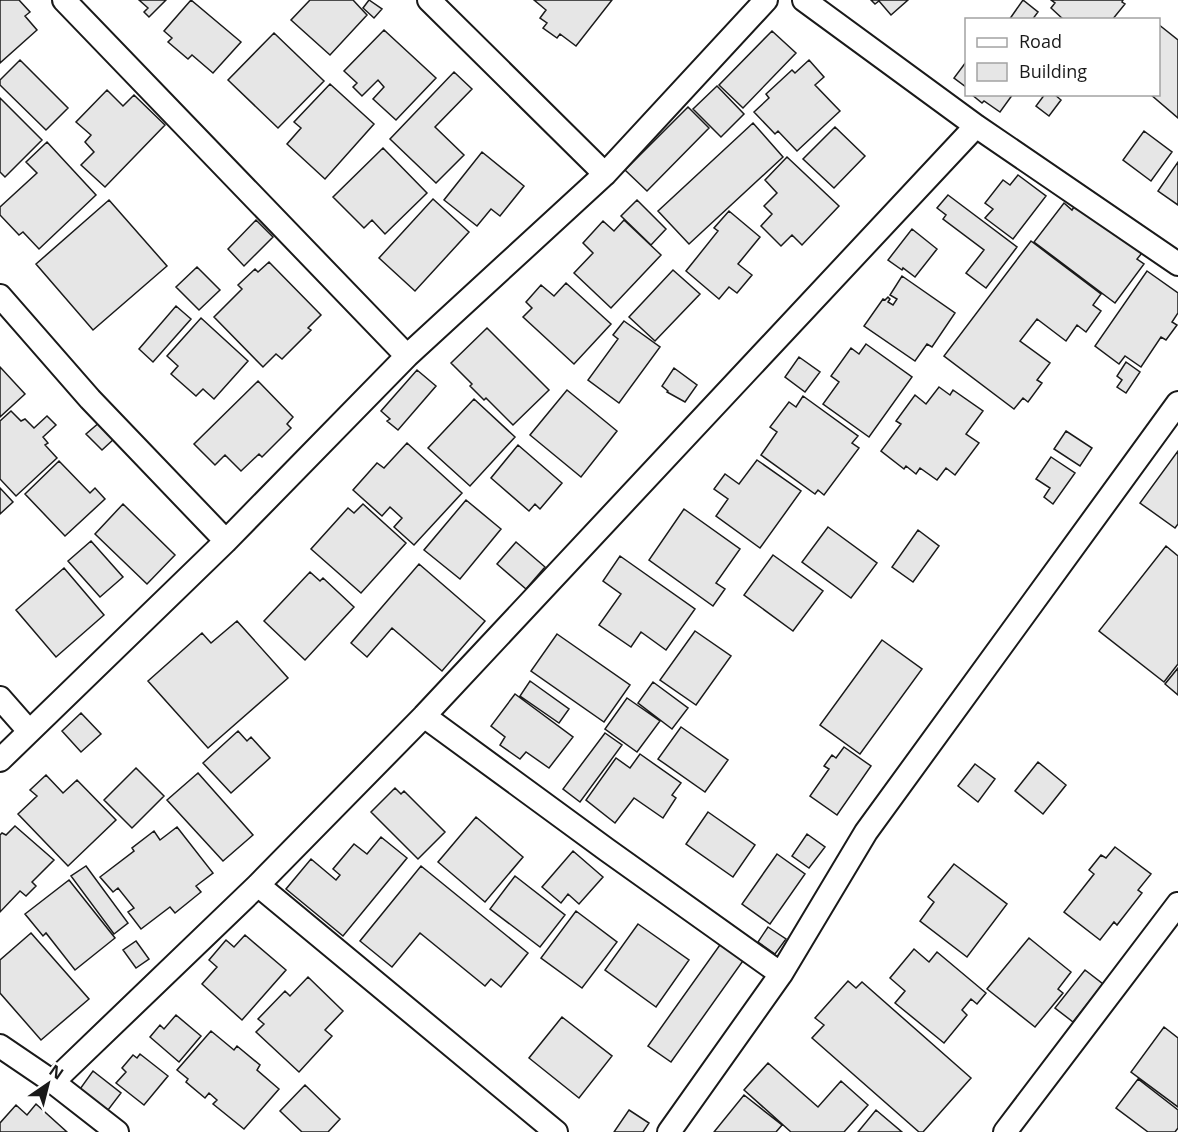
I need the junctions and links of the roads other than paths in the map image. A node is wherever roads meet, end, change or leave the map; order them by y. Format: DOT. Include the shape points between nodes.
graph roads {
  1 [pos="64,0"];
  2 [pos="429,0"];
  3 [pos="766,0"];
  4 [pos="804,0"];
  5 [pos="976,126"];
  6 [pos="605,174"];
  7 [pos="1178,264"];
  8 [pos="0,296"];
  9 [pos="407,356"];
  10 [pos="1178,403"];
  11 [pos="226,541"];
  12 [pos="0,698"];
  13 [pos="424,716"];
  14 [pos="29,731"];
  15 [pos="0,760"];
  16 [pos="258,885"];
  17 [pos="1178,904"];
  18 [pos="781,974"];
  19 [pos="0,1046"];
  20 [pos="53,1082"];
  21 [pos="117,1132"];
  22 [pos="556,1132"];
  23 [pos="669,1132"];
  24 [pos="1005,1132"];
  1 -- 9 [label="street"];
  2 -- 6 [label="street"];
  3 -- 6 [label="street"];
  4 -- 5 [label="street"];
  5 -- 7 [label="street"];
  5 -- 13 [label="street"];
  6 -- 9 [label="street"];
  8 -- 11 [label="street" via="90,399"];
  9 -- 11 [label="street"];
  10 -- 18 [label="street" via="866,832"];
  11 -- 14 [label="street"];
  12 -- 14 [label="street"];
  13 -- 16 [label="street"];
  13 -- 18 [label="street"];
  14 -- 15 [label="street"];
  16 -- 20 [label="street"];
  16 -- 22 [label="street"];
  17 -- 24 [label="street"];
  18 -- 23 [label="street"];
  19 -- 20 [label="street"];
  20 -- 21 [label="street"];
}
